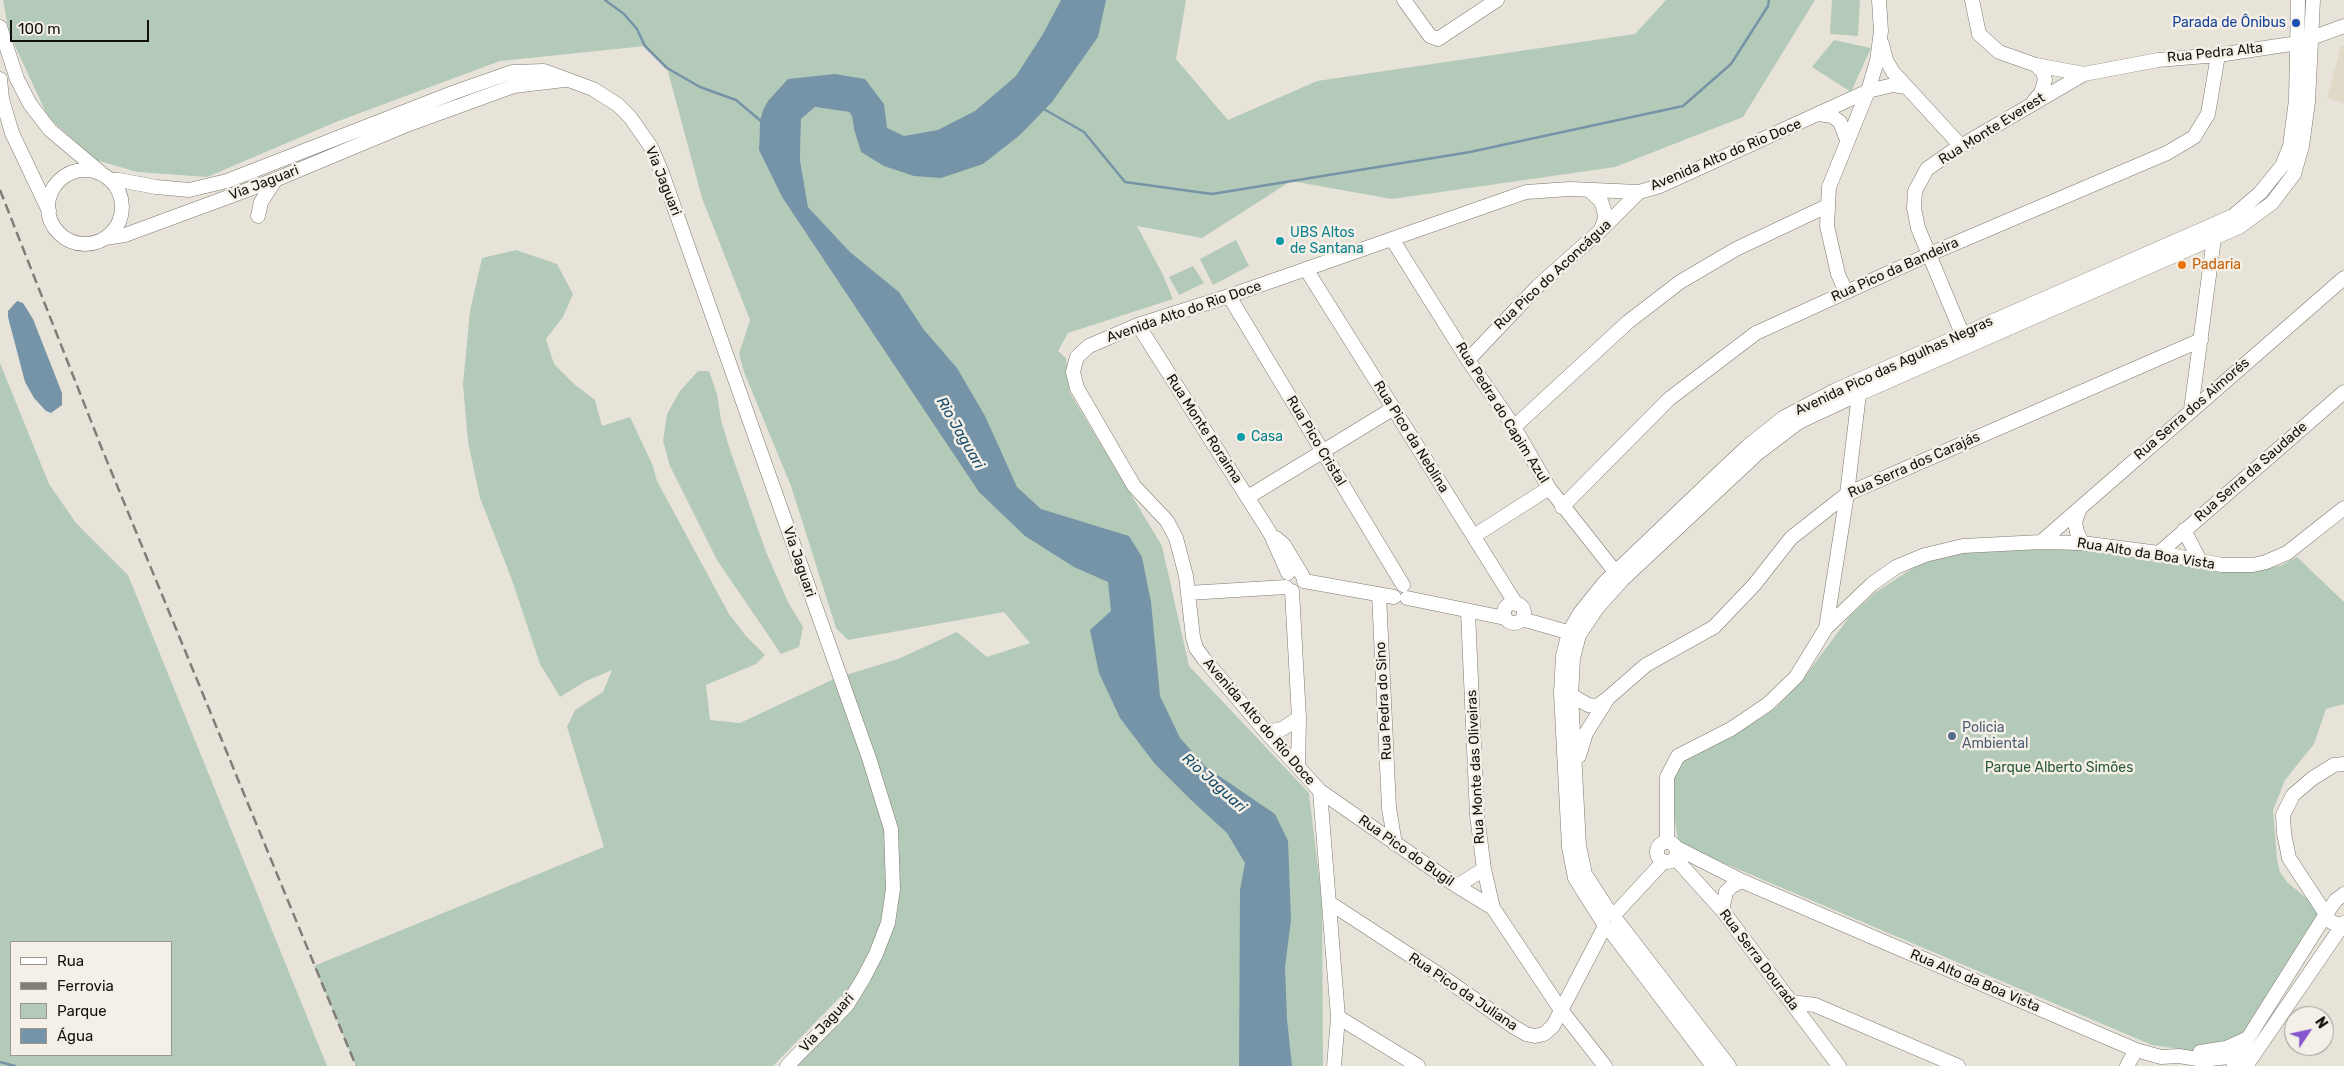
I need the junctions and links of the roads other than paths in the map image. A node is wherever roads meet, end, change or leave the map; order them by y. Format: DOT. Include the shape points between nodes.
graph roads {
  1 [pos="1404,0"];
  2 [pos="1879,0"];
  3 [pos="1972,0"];
  4 [pos="2298,0"];
  5 [pos="2313,0"];
  6 [pos="1493,1"];
  7 [pos="2344,26"];
  8 [pos="0,27"];
  9 [pos="1882,31"];
  10 [pos="2305,41"];
  11 [pos="2218,55"];
  12 [pos="2036,65"];
  13 [pos="2084,74"];
  14 [pos="0,79"];
  15 [pos="564,80"];
  16 [pos="1906,87"];
  17 [pos="1868,90"];
  18 [pos="2031,104"];
  19 [pos="1819,114"];
  20 [pos="1847,140"];
  21 [pos="1961,146"];
  22 [pos="106,177"];
  23 [pos="277,179"];
  24 [pos="1590,190"];
  25 [pos="1639,192"];
  26 [pos="1827,206"];
  27 [pos="49,211"];
  28 [pos="258,216"];
  29 [pos="1600,231"];
  30 [pos="105,238"];
  31 [pos="1392,238"];
  32 [pos="2214,238"];
  33 [pos="1930,254"];
  34 [pos="1306,269"];
  35 [pos="2344,278"];
  36 [pos="1846,292"];
  37 [pos="1228,296"];
  38 [pos="1138,325"];
  39 [pos="1965,340"];
  40 [pos="2200,340"];
  41 [pos="1468,360"];
  42 [pos="2344,392"];
  43 [pos="1859,394"];
  44 [pos="1394,408"];
  45 [pos="2191,410"];
  46 [pos="1514,428"];
  47 [pos="1323,453"];
  48 [pos="1549,488"];
  49 [pos="1847,494"];
  50 [pos="1248,497"];
  51 [pos="2082,505"];
  52 [pos="1562,507"];
  53 [pos="2344,508"];
  54 [pos="2184,530"];
  55 [pos="1474,536"];
  56 [pos="2041,542"];
  57 [pos="2082,543"];
  58 [pos="2159,553"];
  59 [pos="2200,561"];
  60 [pos="1619,577"];
  61 [pos="1294,581"];
  62 [pos="1188,593"];
  63 [pos="1401,593"];
  64 [pos="1378,594"];
  65 [pos="1521,611"];
  66 [pos="1468,612"];
  67 [pos="1826,628"];
  68 [pos="1574,634"];
  69 [pos="1571,695"];
  70 [pos="1608,698"];
  71 [pos="1299,718"];
  72 [pos="1266,732"];
  73 [pos="1576,764"];
  74 [pos="2344,764"];
  75 [pos="1298,767"];
  76 [pos="1320,791"];
  77 [pos="1389,808"];
  78 [pos="1364,822"];
  79 [pos="1395,844"];
  80 [pos="1669,852"];
  81 [pos="1484,869"];
  82 [pos="1742,881"];
  83 [pos="1457,886"];
  84 [pos="2344,894"];
  85 [pos="1330,903"];
  86 [pos="1493,908"];
  87 [pos="1722,910"];
  88 [pos="2326,914"];
  89 [pos="1610,922"];
  90 [pos="2343,925"];
  91 [pos="1791,1002"];
  92 [pos="1561,1010"];
  93 [pos="1338,1017"];
  94 [pos="2249,1037"];
  95 [pos="2136,1050"];
  96 [pos="2179,1056"];
  97 [pos="2242,1061"];
  98 [pos="787,1066"];
  99 [pos="1334,1066"];
  100 [pos="1418,1066"];
  101 [pos="1605,1066"];
  102 [pos="1713,1066"];
  103 [pos="1729,1066"];
  104 [pos="1839,1066"];
  105 [pos="1958,1066"];
  106 [pos="2127,1066"];
  1 -- 6 [label="street" via="1434,38 1445,36"];
  2 -- 9 [label="street"];
  3 -- 12 [label="street" via="1978,34 1999,52"];
  4 -- 10 [label="street, Avenida Pico das Agulhas Negras"];
  5 -- 10 [label="street, Avenida Pico das Agulhas Negras"];
  7 -- 10 [label="street, Rua Pedra Alta"];
  8 -- 22 [label="street" via="17,79 30,104 50,130"];
  9 -- 16 [label="street" via="1886,60"];
  9 -- 17 [label="street"];
  10 -- 11 [label="street, Rua Pedra Alta"];
  10 -- 32 [label="street, Avenida Pico das Agulhas Negras" via="2308,102 2302,146 2294,174 2272,203 2239,228"];
  10 -- 39 [label="street, Avenida Pico das Agulhas Negras" via="2290,146 2282,166 2260,193 2233,216"];
  11 -- 13 [label="street, Rua Pedra Alta" via="2158,60"];
  11 -- 33 [label="street, Rua Pico da Bandeira" via="2208,114 2194,137 2167,153"];
  12 -- 13 [label="street"];
  12 -- 18 [label="street" via="2042,72 2044,86"];
  13 -- 18 [label="street, Rua Monte Everest"];
  14 -- 27 [label="street, Via Jaguari" via="12,133"];
  15 -- 22 [label="street, Via Jaguari" via="544,71 512,72 227,181 189,190"];
  15 -- 23 [label="street, Via Jaguari" via="514,86 404,126"];
  15 -- 98 [label="street, Via Jaguari" via="593,89 618,106 642,132 658,164 869,758 891,829 893,889 888,923 876,954 847,1004"];
  16 -- 17 [label="street, Avenida Alto do Rio Doce" via="1893,85"];
  16 -- 21 [label="street"];
  17 -- 19 [label="street, Avenida Alto do Rio Doce"];
  17 -- 20 [label="street"];
  18 -- 21 [label="street, Rua Monte Everest"];
  19 -- 20 [label="street" via="1832,116 1840,122"];
  19 -- 25 [label="street, Avenida Alto do Rio Doce" via="1660,186"];
  20 -- 26 [label="street" via="1829,187"];
  21 -- 33 [label="street, Rua Monte Everest" via="1927,169 1915,191 1916,218"];
  22 -- 27 [label="street, Via Jaguari" via="87,170 65,176 51,193"];
  22 -- 30 [label="street" via="121,197 122,213 116,227"];
  23 -- 28 [label="street" via="262,202"];
  23 -- 30 [label="street, Via Jaguari" via="125,235"];
  24 -- 25 [label="street, Avenida Alto do Rio Doce"];
  24 -- 29 [label="street" via="1601,201 1604,210 1605,219"];
  24 -- 31 [label="street, Avenida Alto do Rio Doce" via="1526,192"];
  25 -- 29 [label="street, Rua Pico do Aconcágua"];
  26 -- 36 [label="street" via="1827,226 1838,274"];
  26 -- 46 [label="street" via="1736,249 1680,282 1628,322"];
  27 -- 30 [label="street, Via Jaguari" via="57,230 68,239 83,243"];
  29 -- 41 [label="street, Rua Pico do Aconcágua" via="1539,285"];
  31 -- 34 [label="street, Avenida Alto do Rio Doce"];
  31 -- 41 [label="street, Rua Pedra do Capim Azul"];
  32 -- 39 [label="street, Avenida Pico das Agulhas Negras"];
  32 -- 40 [label="street"];
  33 -- 36 [label="street, Rua Pico da Bandeira"];
  33 -- 39 [label="street, Rua Monte Everest"];
  34 -- 37 [label="street, Avenida Alto do Rio Doce"];
  34 -- 44 [label="street, Rua Pico da Neblina"];
  35 -- 45 [label="street, Rua Serra dos Aimorés"];
  36 -- 52 [label="street, Rua Pico da Bandeira" via="1756,333 1669,399"];
  37 -- 38 [label="street, Avenida Alto do Rio Doce"];
  37 -- 47 [label="street, Rua Pico Cristal"];
  38 -- 50 [label="street, Rua Monte Roraima"];
  38 -- 62 [label="street, Avenida Alto do Rio Doce" via="1083,350 1074,365 1074,380 1134,486 1166,521 1176,538"];
  39 -- 43 [label="street, Avenida Pico das Agulhas Negras"];
  39 -- 60 [label="street, Avenida Pico das Agulhas Negras" via="1836,390 1782,418 1748,446"];
  40 -- 45 [label="street"];
  40 -- 49 [label="street, Rua Serra dos Carajás"];
  41 -- 46 [label="street, Rua Pedra do Capim Azul"];
  42 -- 54 [label="street, Rua Serra da Saudade"];
  43 -- 49 [label="street"];
  43 -- 60 [label="street, Avenida Pico das Agulhas Negras" via="1799,422 1768,444"];
  44 -- 47 [label="street"];
  44 -- 55 [label="street, Rua Pico da Neblina"];
  45 -- 51 [label="street, Rua Serra dos Aimorés"];
  46 -- 48 [label="street, Rua Pedra do Capim Azul"];
  47 -- 50 [label="street"];
  47 -- 63 [label="street, Rua Pico Cristal"];
  48 -- 52 [label="street, Rua Pedra do Capim Azul"];
  48 -- 55 [label="street"];
  49 -- 67 [label="street"];
  49 -- 70 [label="street, Rua Serra dos Carajás" via="1791,538 1754,585 1714,627 1646,665"];
  50 -- 61 [label="street, Rua Monte Roraima" via="1270,532 1284,545"];
  51 -- 56 [label="street, Rua Serra dos Aimorés"];
  51 -- 57 [label="street" via="2075,522"];
  52 -- 60 [label="street, Rua Pedra do Capim Azul"];
  53 -- 59 [label="street, Rua Alto da Boa Vista" via="2276,558 2242,566"];
  54 -- 58 [label="street, Rua Serra da Saudade"];
  54 -- 59 [label="street"];
  55 -- 65 [label="street, Rua Pico da Neblina"];
  56 -- 57 [label="street, Rua Alto da Boa Vista"];
  56 -- 67 [label="street, Rua Alto da Boa Vista" via="1963,546 1925,555 1896,567 1872,584"];
  57 -- 58 [label="street, Rua Alto da Boa Vista"];
  58 -- 59 [label="street, Rua Alto da Boa Vista"];
  60 -- 68 [label="street, Avenida Pico das Agulhas Negras" via="1590,600"];
  61 -- 62 [label="street"];
  61 -- 64 [label="street"];
  61 -- 71 [label="street, Rua Monte Roraima"];
  62 -- 72 [label="street, Avenida Alto do Rio Doce" via="1196,648"];
  63 -- 64 [label="street"];
  63 -- 66 [label="street"];
  64 -- 77 [label="street, Rua Pedra do Sino"];
  65 -- 66 [label="street" via="1507,606 1505,618"];
  65 -- 68 [label="street"];
  66 -- 81 [label="street, Rua Monte das Oliveiras" via="1477,815"];
  67 -- 80 [label="street, Rua Alto da Boa Vista" via="1796,677 1768,704 1731,729 1678,756 1667,777"];
  68 -- 69 [label="street, Avenida Pico das Agulhas Negras"];
  68 -- 89 [label="street, Avenida Pico das Agulhas Negras" via="1563,656 1561,693 1568,847 1575,878"];
  69 -- 70 [label="street" via="1588,706 1597,706"];
  69 -- 73 [label="street, Avenida Pico das Agulhas Negras"];
  70 -- 73 [label="street, Rua Serra dos Carajás" via="1586,733"];
  71 -- 72 [label="street" via="1282,729"];
  71 -- 75 [label="street, Rua Monte Roraima"];
  72 -- 75 [label="street, Avenida Alto do Rio Doce"];
  73 -- 89 [label="street, Avenida Pico das Agulhas Negras" via="1579,846 1585,874"];
  74 -- 88 [label="street" via="2334,765 2312,778 2292,795 2283,815 2289,858"];
  75 -- 76 [label="street, Avenida Alto do Rio Doce"];
  76 -- 78 [label="street, Rua Pico do Bugil"];
  76 -- 85 [label="street, Avenida Alto do Rio Doce"];
  77 -- 78 [label="street"];
  77 -- 79 [label="street, Rua Pedra do Sino"];
  78 -- 79 [label="street, Rua Pico do Bugil"];
  79 -- 83 [label="street, Rua Pico do Bugil"];
  80 -- 82 [label="street, Rua Alto da Boa Vista" via="1706,862"];
  80 -- 87 [label="street, Rua Serra Dourada"];
  80 -- 89 [label="street, Rua Pico da Juliana"];
  81 -- 83 [label="street"];
  81 -- 86 [label="street, Rua Monte das Oliveiras"];
  82 -- 87 [label="street" via="1726,892"];
  82 -- 95 [label="street, Rua Alto da Boa Vista"];
  83 -- 86 [label="street, Rua Pico do Bugil"];
  84 -- 88 [label="street"];
  85 -- 92 [label="street, Rua Pico da Juliana" via="1526,1034 1544,1034 1553,1026"];
  85 -- 93 [label="street, Avenida Alto do Rio Doce"];
  86 -- 92 [label="street, Rua Monte das Oliveiras"];
  87 -- 91 [label="street, Rua Serra Dourada"];
  88 -- 90 [label="street" via="2331,922"];
  88 -- 94 [label="street"];
  89 -- 92 [label="street, Rua Pico da Juliana"];
  89 -- 102 [label="street, Avenida Pico das Agulhas Negras"];
  89 -- 103 [label="street, Avenida Pico das Agulhas Negras"];
  90 -- 97 [label="street"];
  91 -- 104 [label="street, Rua Serra Dourada"];
  91 -- 105 [label="street" via="1815,1005"];
  92 -- 101 [label="street, Rua Monte das Oliveiras"];
  93 -- 99 [label="street, Avenida Alto do Rio Doce"];
  93 -- 100 [label="street"];
  94 -- 96 [label="street" via="2226,1048"];
  94 -- 97 [label="street"];
  95 -- 96 [label="street, Rua Alto da Boa Vista" via="2161,1057"];
  95 -- 106 [label="street"];
  96 -- 97 [label="street, Rua Alto da Boa Vista"];
}
